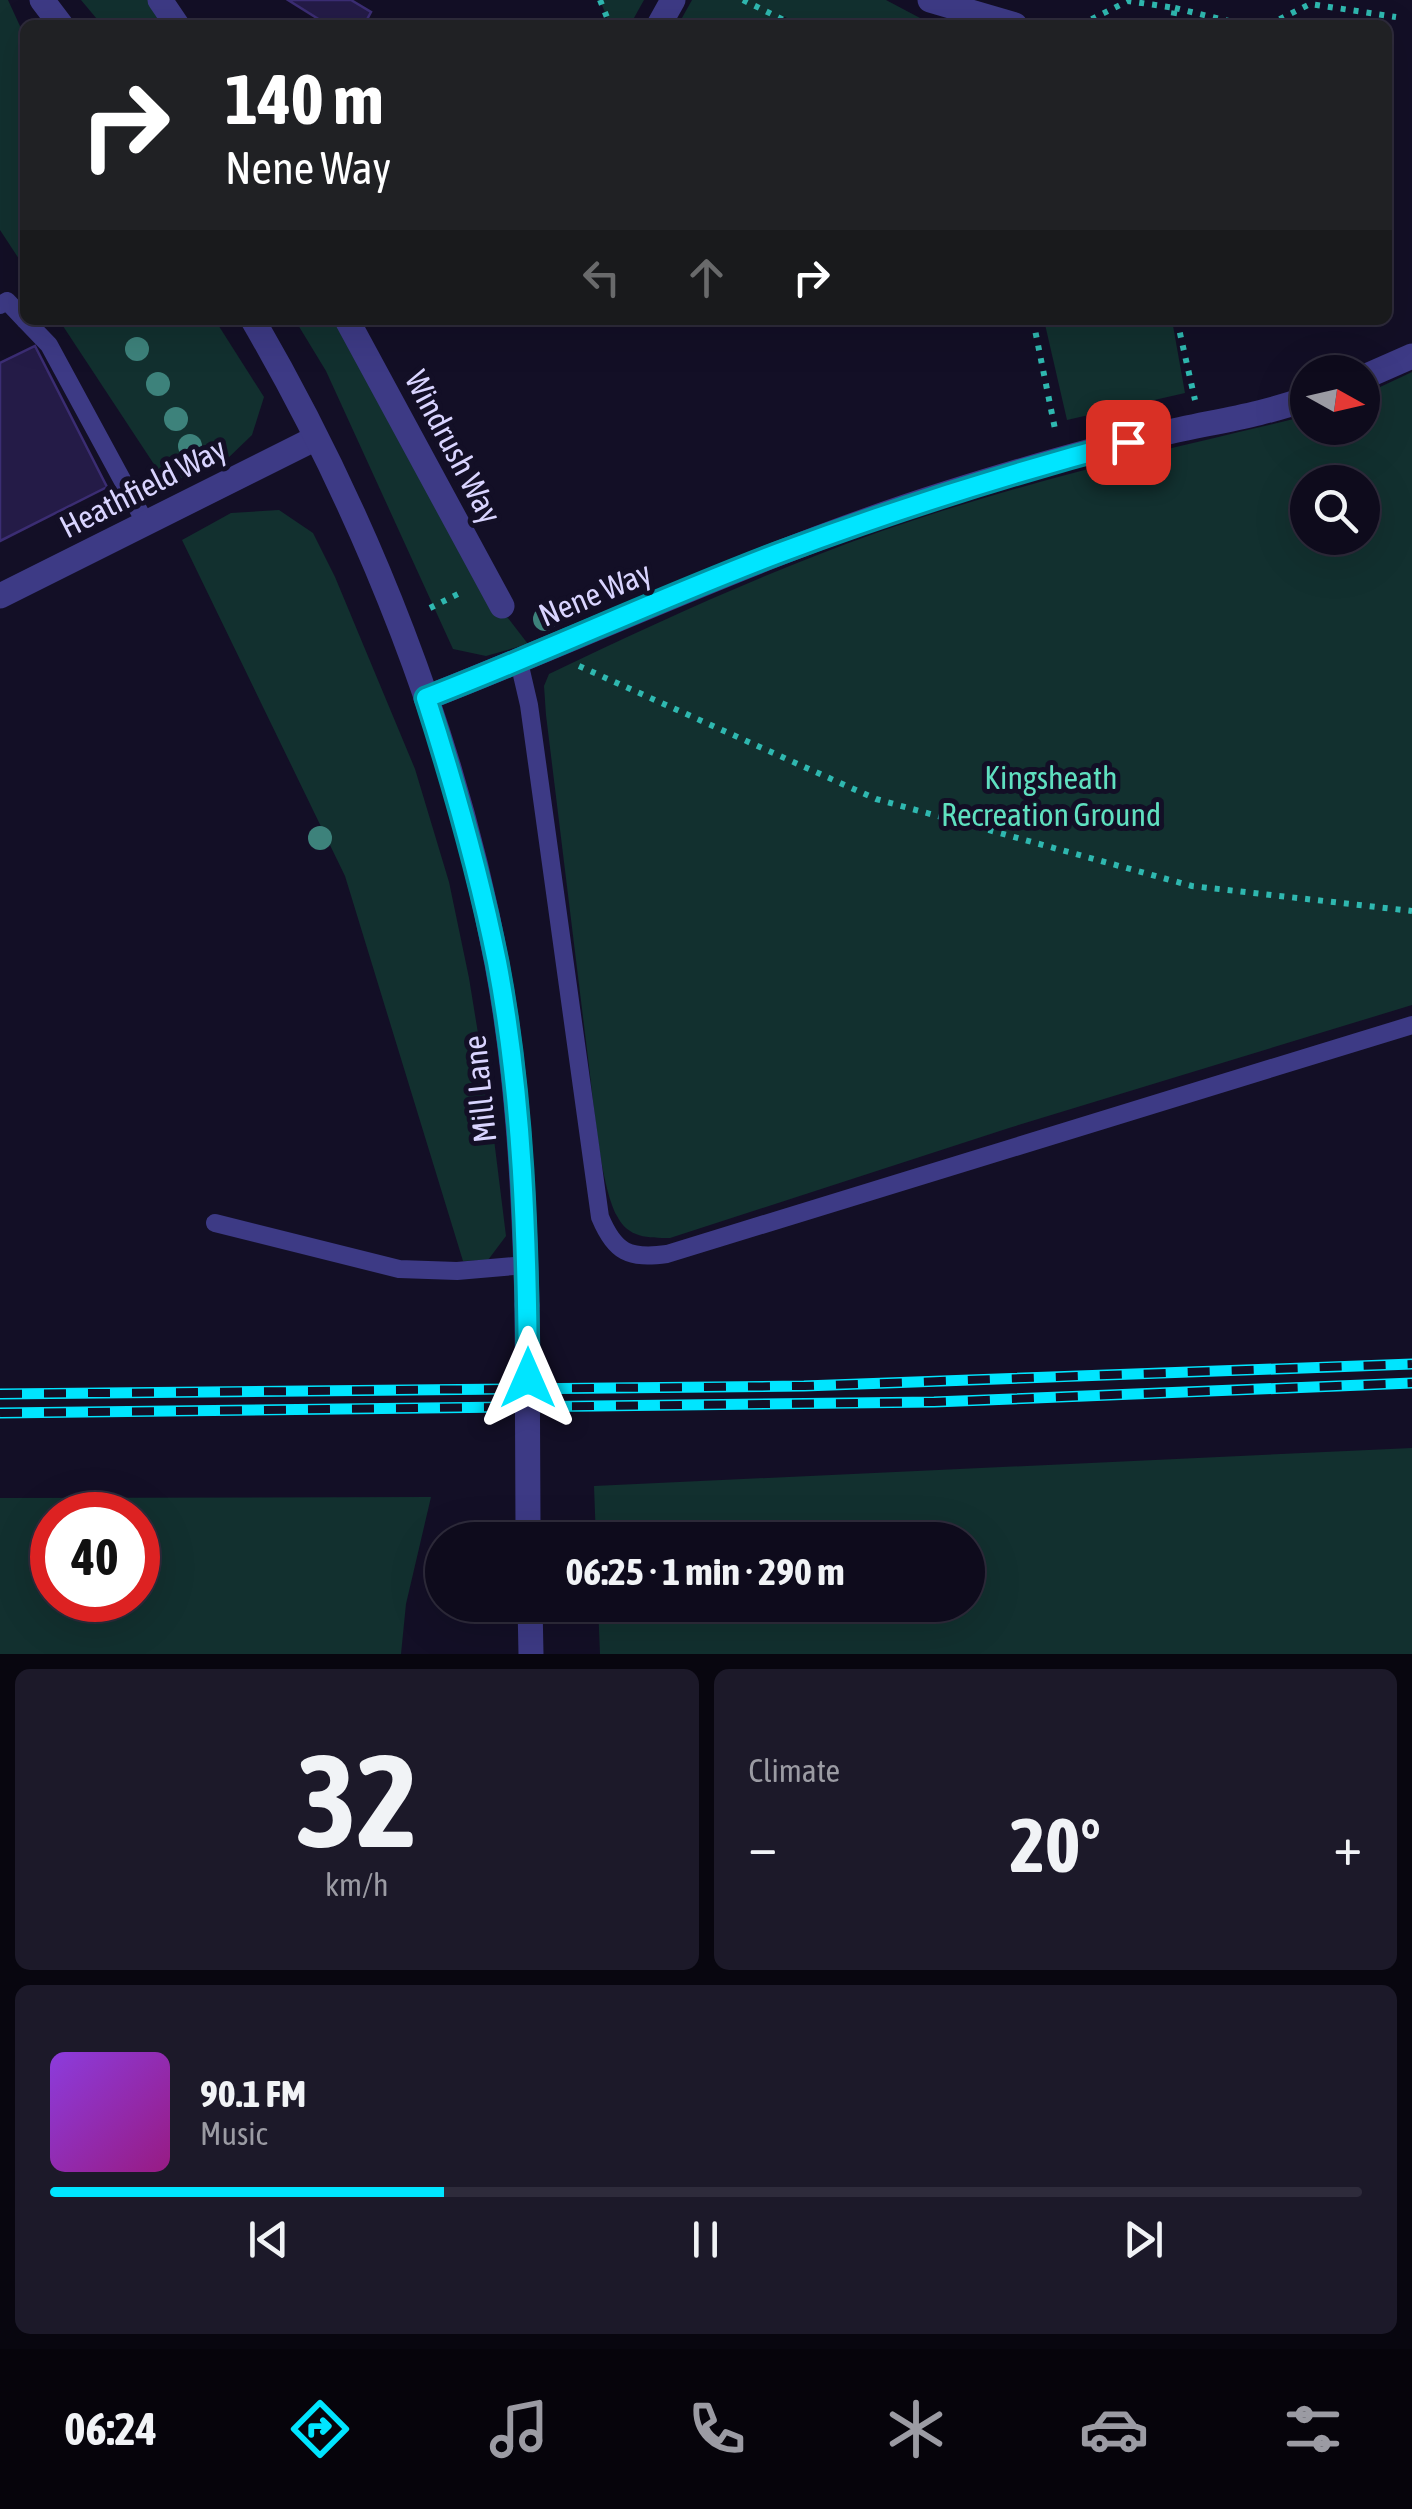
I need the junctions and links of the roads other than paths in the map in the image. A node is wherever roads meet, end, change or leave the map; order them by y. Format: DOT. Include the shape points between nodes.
graph roads {
  1 [pos="42,0"];
  2 [pos="930,0"];
  3 [pos="58,20"];
  4 [pos="998,20"];
  5 [pos="0,305"];
  6 [pos="20,315"];
  7 [pos="30,325"];
  8 [pos="256,325"];
  9 [pos="350,325"];
  10 [pos="1412,356"];
  11 [pos="1380,370"];
  12 [pos="1290,403"];
  13 [pos="316,438"];
  14 [pos="145,522"];
  15 [pos="0,596"];
  16 [pos="502,606"];
  17 [pos="519,662"];
  18 [pos="426,698"];
  19 [pos="1412,1025"];
  20 [pos="216,1223"];
  21 [pos="526,1265"];
  22 [pos="528,1522"];
  23 [pos="530,1622"];
  24 [pos="531,1654"];
  1 -- 3 [label="street"];
  2 -- 4 [label="street"];
  5 -- 6 [label="lane" via="7,301"];
  7 -- 14 [label="lane" via="49,344"];
  8 -- 13 [label="street, Mill Lane"];
  9 -- 16 [label="street, Windrush Way"];
  10 -- 11 [label="street"];
  12 -- 17 [label="street, Nene Way" via="1061,460 874,518"];
  13 -- 14 [label="street, Heathfield Way"];
  13 -- 18 [label="street, Mill Lane" via="378,571"];
  14 -- 15 [label="street, Heathfield Way"];
  17 -- 18 [label="street, Nene Way"];
  17 -- 19 [label="lane" via="600,1217 609,1239 624,1252 667,1254"];
  18 -- 21 [label="street, Mill Lane" via="497,964 515,1088"];
  20 -- 21 [label="lane" via="399,1269"];
  21 -- 22 [label="street, Mill Lane, bridge"];
  23 -- 24 [label="street"];
}
